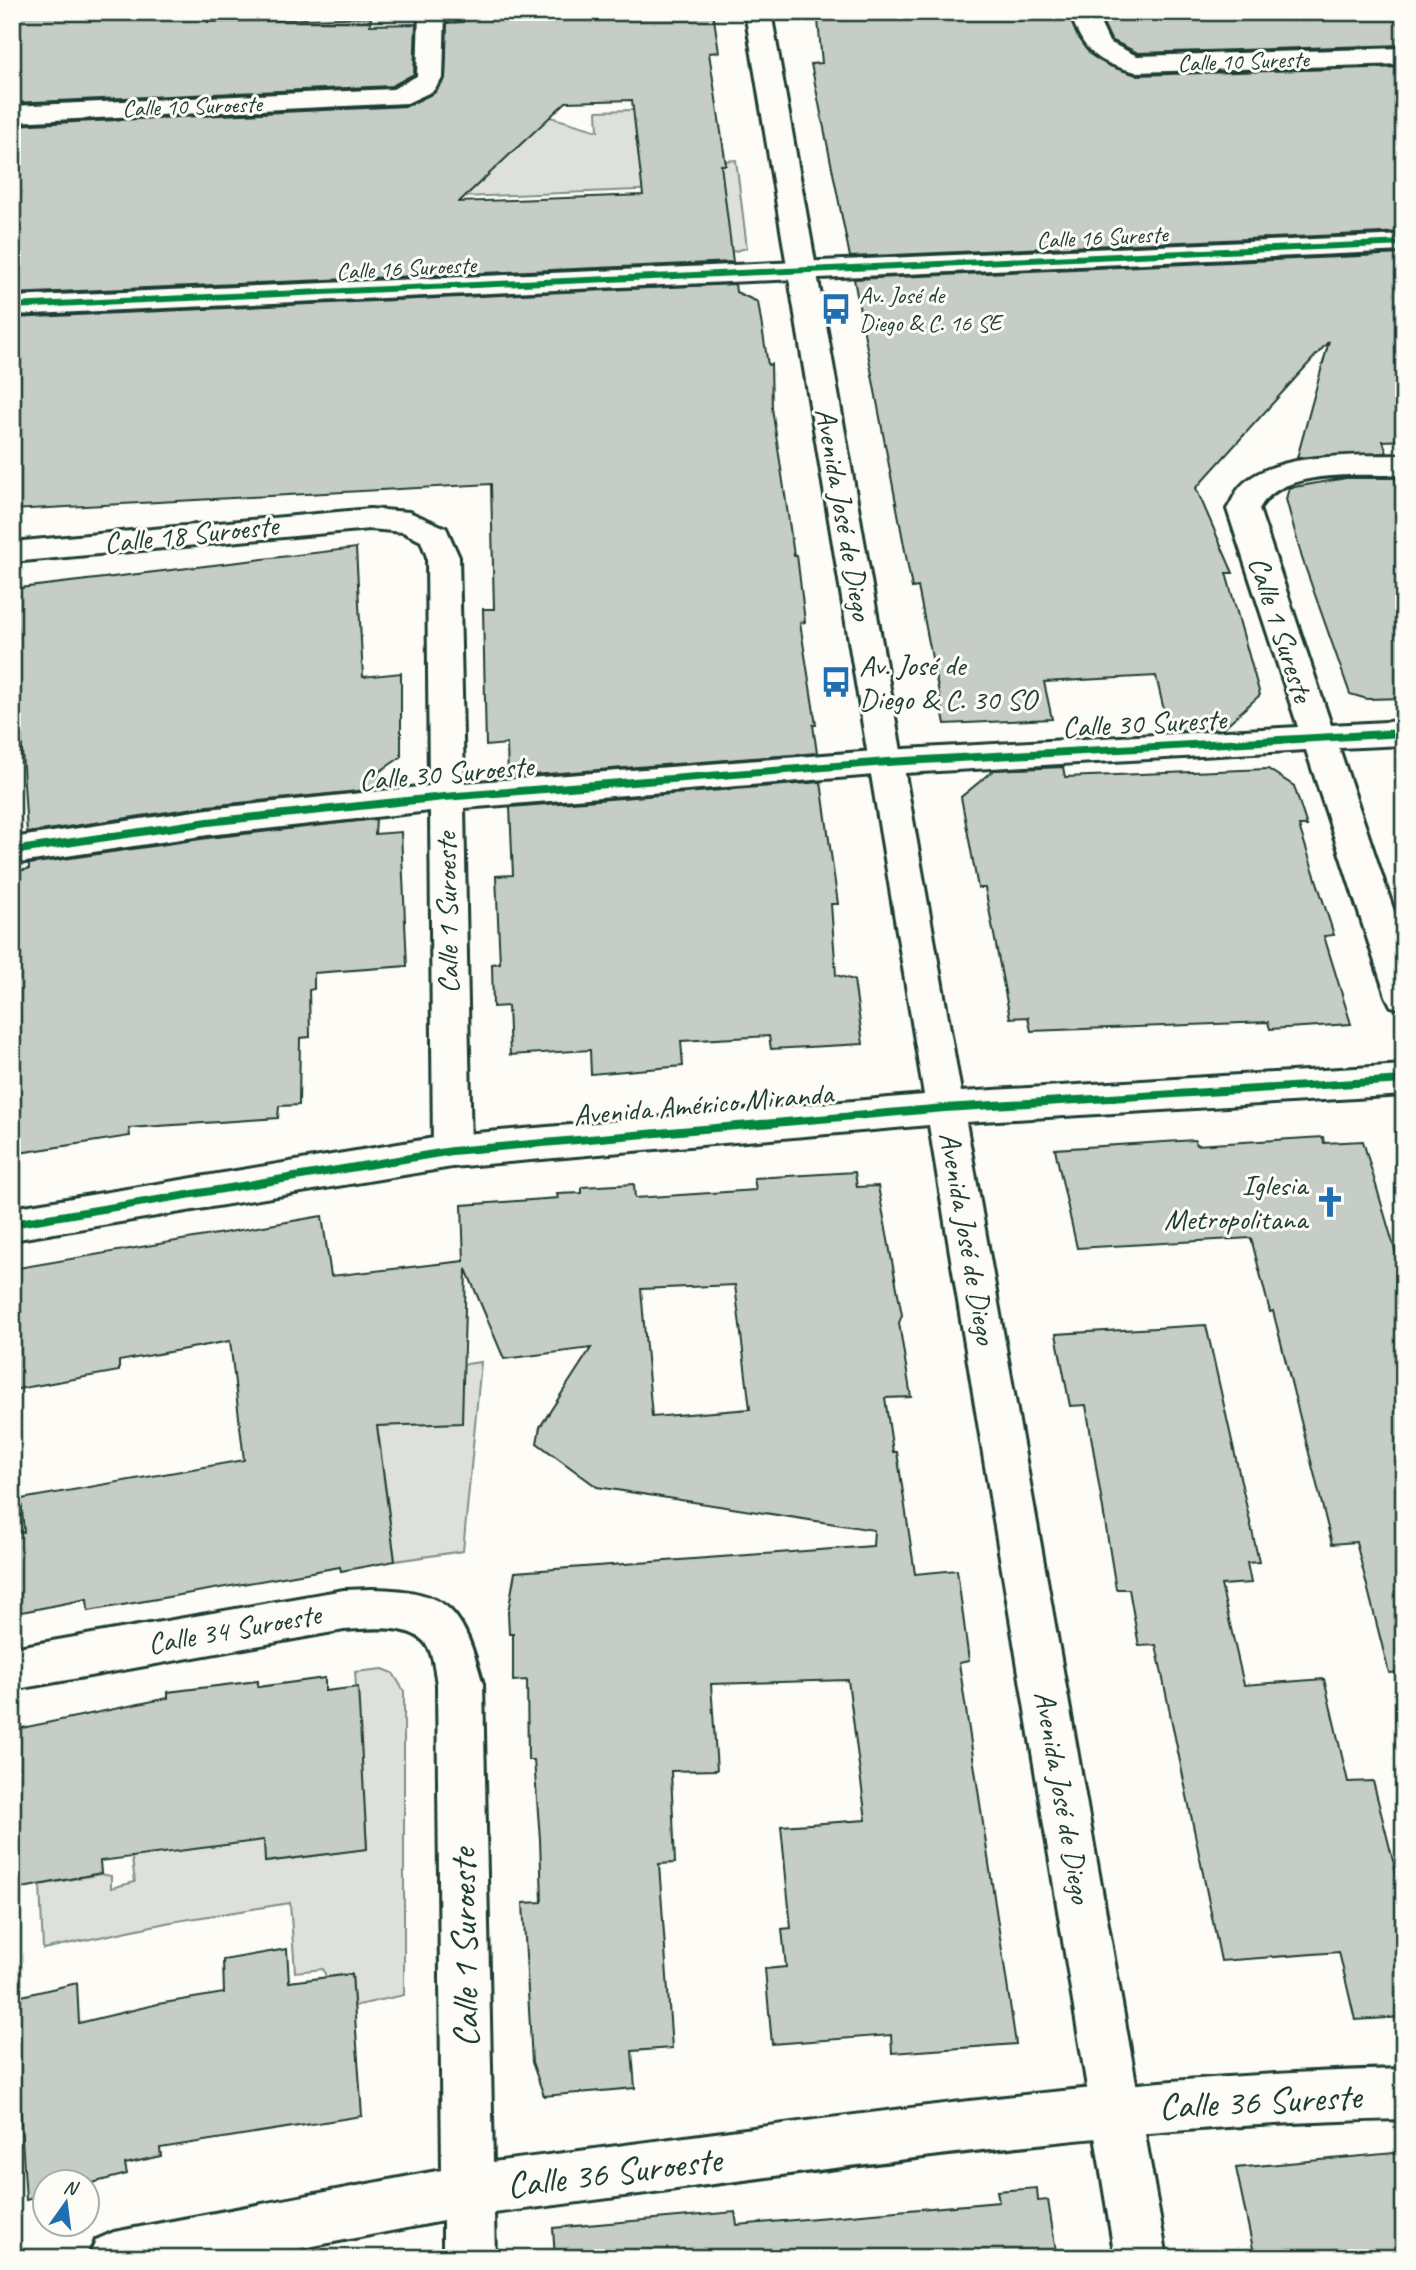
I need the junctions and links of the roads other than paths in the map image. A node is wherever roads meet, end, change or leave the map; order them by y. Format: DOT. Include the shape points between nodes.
graph roads {
  1 [pos="432,12"];
  2 [pos="758,12"];
  3 [pos="1082,12"];
  4 [pos="1404,55"];
  5 [pos="12,114"];
  6 [pos="1404,243"];
  7 [pos="802,270"];
  8 [pos="12,306"];
  9 [pos="1404,465"];
  10 [pos="370,519"];
  11 [pos="12,552"];
  12 [pos="1404,733"];
  13 [pos="1318,738"];
  14 [pos="887,762"];
  15 [pos="444,797"];
  16 [pos="12,851"];
  17 [pos="1404,996"];
  18 [pos="1404,1080"];
  19 [pos="945,1108"];
  20 [pos="452,1151"];
  21 [pos="12,1224"];
  22 [pos="448,1639"];
  23 [pos="12,1669"];
  24 [pos="1404,2094"];
  25 [pos="1116,2109"];
  26 [pos="467,2191"];
  27 [pos="114,2258"];
  28 [pos="469,2258"];
  29 [pos="1141,2258"];
  1 -- 5 [label="street, Calle 10 Suroeste" via="430,77 398,97"];
  2 -- 7 [label="street, Avenida José de Diego"];
  3 -- 4 [label="street, Calle 10 Sureste" via="1098,48 1118,59 1152,65"];
  6 -- 7 [label="street, Calle 16 Sureste"];
  7 -- 8 [label="street, Calle 16 Suroeste"];
  7 -- 14 [label="street, Avenida José de Diego"];
  9 -- 13 [label="street, Calle 1 Sureste" via="1278,476 1246,498 1243,509"];
  10 -- 11 [label="street, Calle 18 Suroeste"];
  10 -- 15 [label="street, Calle 1 Suroeste" via="410,522 435,535 443,557"];
  12 -- 13 [label="street, Calle 30 Sureste"];
  13 -- 14 [label="street, Calle 30 Sureste"];
  13 -- 17 [label="street, Calle 1 Sureste"];
  14 -- 15 [label="street, Calle 30 Suroeste"];
  14 -- 19 [label="street, Avenida José de Diego"];
  15 -- 16 [label="street, Calle 30 Suroeste" via="208,822"];
  15 -- 20 [label="street, Calle 1 Suroeste"];
  18 -- 19 [label="street, Avenida Américo Miranda"];
  19 -- 20 [label="street, Avenida Américo Miranda"];
  19 -- 25 [label="street, Avenida José de Diego"];
  20 -- 21 [label="street, Avenida Américo Miranda"];
  22 -- 23 [label="street, Calle 34 Suroeste" via="429,1619 395,1609 344,1610"];
  22 -- 26 [label="street, Calle 1 Suroeste" via="460,1684"];
  24 -- 25 [label="street, Calle 36 Sureste"];
  25 -- 26 [label="street, Calle 36 Suroeste"];
  25 -- 29 [label="street, Avenida José de Diego"];
  26 -- 27 [label="street, Calle 36 Suroeste"];
  26 -- 28 [label="street, Calle 1 Suroeste"];
}
